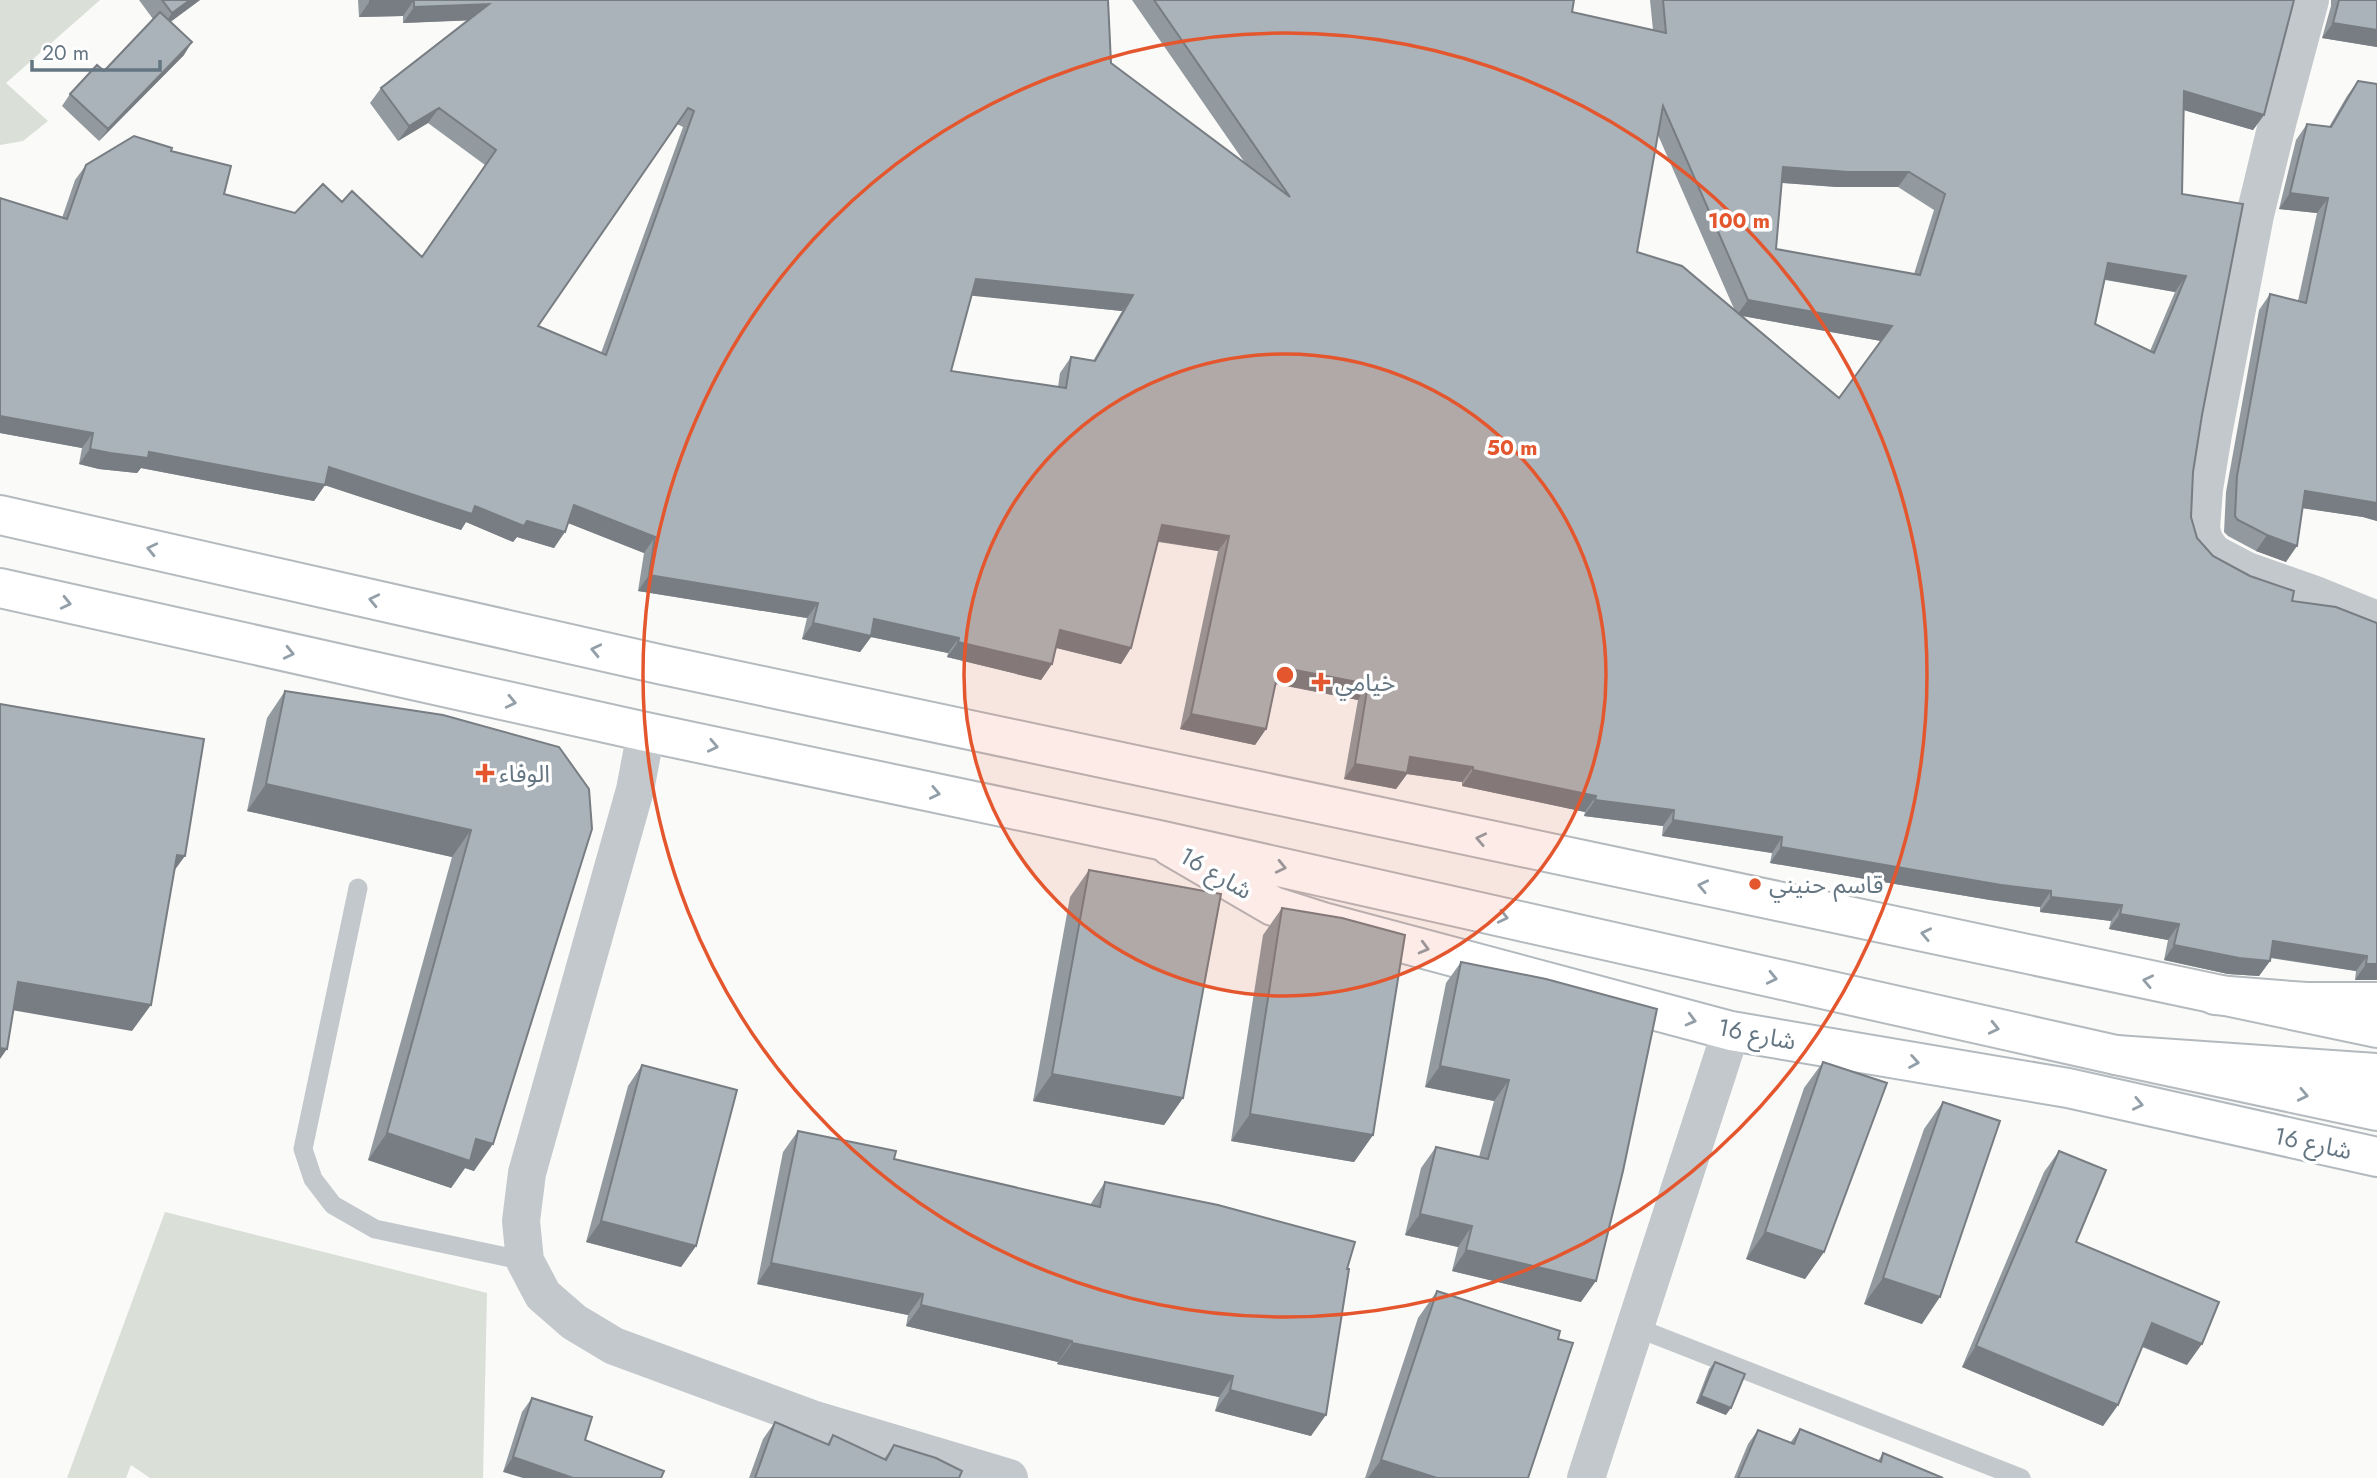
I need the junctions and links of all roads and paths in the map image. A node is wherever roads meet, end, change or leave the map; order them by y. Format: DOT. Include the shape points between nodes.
graph roads {
  1 [pos="2310,0"];
  2 [pos="0,515"];
  3 [pos="0,588"];
  4 [pos="2377,620"];
  5 [pos="646,733"];
  6 [pos="1159,840"];
  7 [pos="358,888"];
  8 [pos="2215,995"];
  9 [pos="2377,1002"];
  10 [pos="2377,1028"];
  11 [pos="1731,1031"];
  12 [pos="2116,1055"];
  13 [pos="2377,1073"];
  14 [pos="2377,1111"];
  15 [pos="2377,1157"];
  16 [pos="525,1261"];
  17 [pos="1635,1326"];
  18 [pos="1009,1478"];
  19 [pos="1586,1478"];
  20 [pos="2021,1478"];
  1 -- 4 [label="street" via="2255,215 2213,433 2201,527 2213,553 2247,571"];
  8 -- 2 [label="main road, one-way" via="663,665"];
  3 -- 5 [label="main road, one-way"];
  5 -- 6 [label="main road, one-way"];
  5 -- 16 [label="street" via="635,790 527,1173 521,1221"];
  6 -- 11 [label="main road, شارع 16, one-way" via="1273,905 1323,922"];
  6 -- 12 [label="main road, one-way"];
  7 -- 16 [label="lane" via="303,1149 313,1179 333,1205 375,1228"];
  8 -- 9 [label="main road"];
  8 -- 10 [label="main road"];
  11 -- 15 [label="main road, شارع 16, one-way" via="2068,1088"];
  11 -- 17 [label="street"];
  12 -- 13 [label="main road"];
  12 -- 14 [label="main road, شارع 16, one-way"];
  16 -- 18 [label="street" via="543,1295 574,1322 614,1346 815,1420"];
  17 -- 19 [label="street"];
  17 -- 20 [label="lane"];
}
